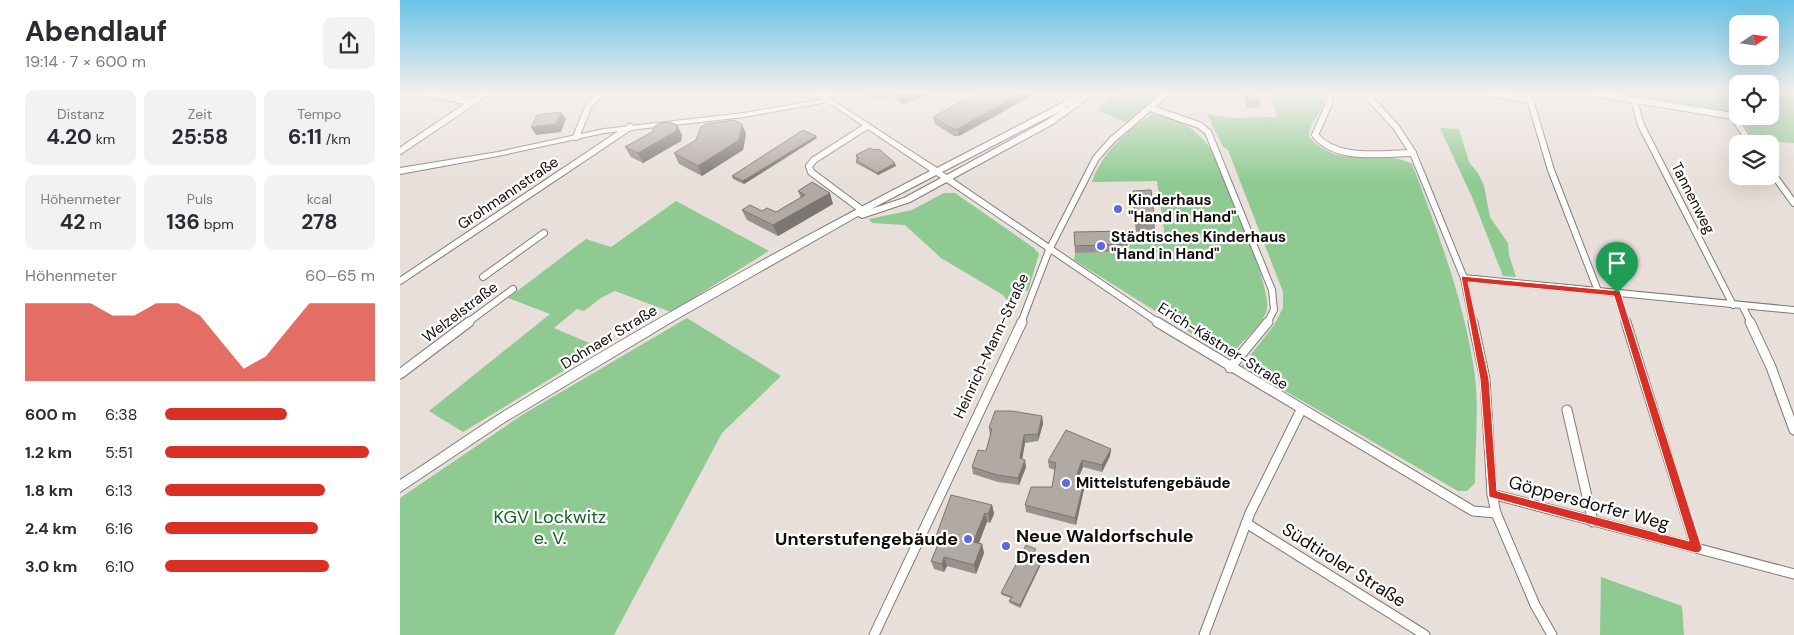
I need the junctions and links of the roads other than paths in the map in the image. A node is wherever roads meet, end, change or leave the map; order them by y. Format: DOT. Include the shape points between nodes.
graph roads {
  1 [pos="442,123"];
  2 [pos="582,123"];
  3 [pos="668,123"];
  4 [pos="862,123"];
  5 [pos="1031,123"];
  6 [pos="1047,123"];
  7 [pos="1133,123"];
  8 [pos="1192,123"];
  9 [pos="1319,123"];
  10 [pos="1392,123"];
  11 [pos="1537,123"];
  12 [pos="1640,123"];
  13 [pos="1737,123"];
  14 [pos="867,126"];
  15 [pos="630,127"];
  16 [pos="1745,135"];
  17 [pos="576,137"];
  18 [pos="400,151"];
  19 [pos="1413,153"];
  20 [pos="400,172"];
  21 [pos="937,172"];
  22 [pos="946,178"];
  23 [pos="1779,182"];
  24 [pos="1794,203"];
  25 [pos="862,210"];
  26 [pos="840,224"];
  27 [pos="544,233"];
  28 [pos="1049,250"];
  29 [pos="483,277"];
  30 [pos="1464,278"];
  31 [pos="400,281"];
  32 [pos="512,289"];
  33 [pos="1598,292"];
  34 [pos="1617,293"];
  35 [pos="1737,305"];
  36 [pos="1794,310"];
  37 [pos="1230,368"];
  38 [pos="400,374"];
  39 [pos="1301,410"];
  40 [pos="1567,410"];
  41 [pos="1794,430"];
  42 [pos="400,487"];
  43 [pos="1492,494"];
  44 [pos="1496,513"];
  45 [pos="1593,522"];
  46 [pos="1246,523"];
  47 [pos="1696,548"];
  48 [pos="1794,574"];
  49 [pos="874,635"];
  50 [pos="1204,635"];
  51 [pos="1425,635"];
  52 [pos="1552,635"];
  1 -- 18 [label="street"];
  2 -- 17 [label="street"];
  3 -- 15 [label="main road"];
  4 -- 14 [label="main road"];
  5 -- 21 [label="main road, Dohnaer Straße"];
  6 -- 22 [label="main road, Dohnaer Straße"];
  7 -- 28 [label="street, Heinrich-Mann-Straße" via="1096,158"];
  8 -- 37 [label="street" via="1208,132 1272,290 1274,310 1270,320"];
  9 -- 19 [label="street" via="1315,135 1333,151 1344,154"];
  10 -- 19 [label="street"];
  11 -- 33 [label="street" via="1551,170"];
  12 -- 35 [label="street, Tannenweg"];
  13 -- 16 [label="street"];
  14 -- 21 [label="main road"];
  14 -- 25 [label="street" via="809,166 811,172"];
  15 -- 17 [label="main road"];
  15 -- 31 [label="street, Grohmannstraße"];
  17 -- 20 [label="main road"];
  19 -- 30 [label="street"];
  21 -- 22 [label="main road"];
  21 -- 25 [label="main road, Dohnaer Straße"];
  22 -- 26 [label="main road, Dohnaer Straße" via="892,207"];
  22 -- 28 [label="street, Erich-Kästner-Straße"];
  23 -- 24 [label="street"];
  25 -- 26 [label="main road, Dohnaer Straße"];
  26 -- 42 [label="main road, Dohnaer Straße" via="575,374"];
  27 -- 29 [label="street, Welzelstraße"];
  28 -- 37 [label="street, Erich-Kästner-Straße"];
  28 -- 49 [label="street, Heinrich-Mann-Straße" via="1029,307"];
  30 -- 33 [label="street"];
  30 -- 43 [label="street" via="1485,379"];
  32 -- 38 [label="street, Welzelstraße"];
  33 -- 34 [label="street"];
  34 -- 35 [label="street"];
  34 -- 47 [label="street"];
  35 -- 36 [label="street"];
  35 -- 41 [label="street, Tannenweg" via="1771,368"];
  37 -- 39 [label="street, Erich-Kästner-Straße"];
  39 -- 44 [label="street, Erich-Kästner-Straße" via="1473,511"];
  39 -- 46 [label="street"];
  40 -- 45 [label="street"];
  43 -- 44 [label="street"];
  43 -- 45 [label="street, Göppersdorfer Weg"];
  44 -- 52 [label="street" via="1524,580"];
  45 -- 47 [label="street, Göppersdorfer Weg"];
  46 -- 50 [label="street"];
  46 -- 51 [label="street, Südtiroler Straße"];
  47 -- 48 [label="street, Göppersdorfer Weg"];
}
